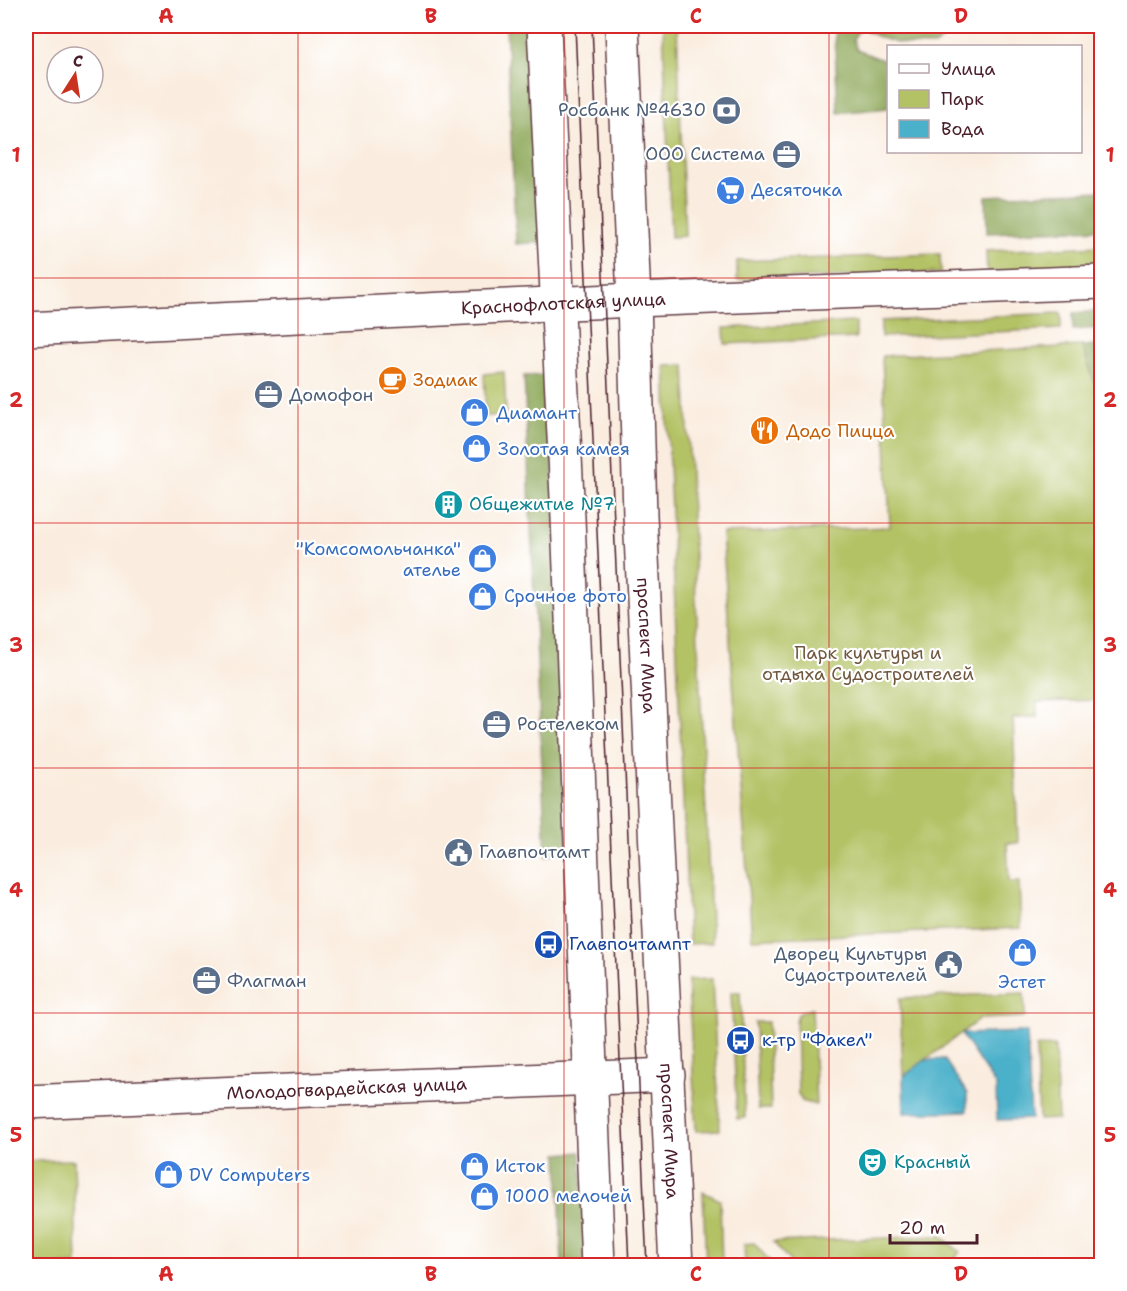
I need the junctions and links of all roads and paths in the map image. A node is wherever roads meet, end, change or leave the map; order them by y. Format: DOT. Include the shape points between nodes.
graph roads {
  1 [pos="544,26"];
  2 [pos="622,26"];
  3 [pos="1101,282"];
  4 [pos="634,300"];
  5 [pos="556,304"];
  6 [pos="26,329"];
  7 [pos="668,1075"];
  8 [pos="590,1078"];
  9 [pos="26,1102"];
  10 [pos="598,1266"];
  11 [pos="676,1266"];
  1 -- 5 [label="main road"];
  2 -- 4 [label="main road, проспект Мира"];
  3 -- 4 [label="main road, Краснофлотская улица"];
  4 -- 5 [label="main road, Краснофлотская улица"];
  4 -- 7 [label="main road, проспект Мира" via="640,515"];
  5 -- 6 [label="main road, Краснофлотская улица"];
  5 -- 8 [label="main road"];
  7 -- 8 [label="main road, Молодогвардейская улица"];
  7 -- 11 [label="main road, проспект Мира"];
  8 -- 9 [label="main road, Молодогвардейская улица"];
  8 -- 10 [label="main road"];
}
